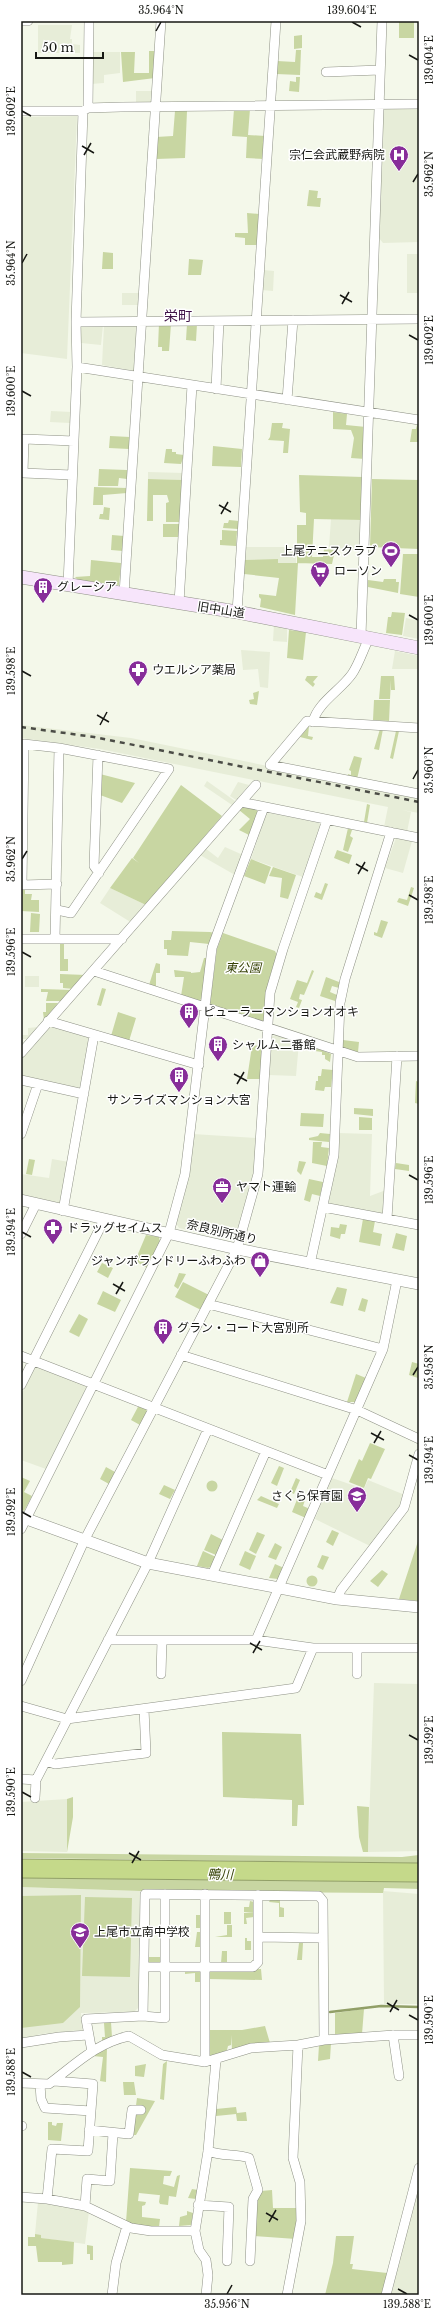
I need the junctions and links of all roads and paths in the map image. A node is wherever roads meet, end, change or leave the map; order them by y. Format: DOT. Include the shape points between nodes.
graph roads {
  1 [pos="21,21"];
  2 [pos="28,21"];
  3 [pos="89,21"];
  4 [pos="162,21"];
  5 [pos="276,21"];
  6 [pos="382,21"];
  7 [pos="380,70"];
  8 [pos="326,72"];
  9 [pos="419,104"];
  10 [pos="271,105"];
  11 [pos="380,105"];
  12 [pos="156,106"];
  13 [pos="85,109"];
  14 [pos="21,111"];
  15 [pos="373,319"];
  16 [pos="419,319"];
  17 [pos="293,320"];
  18 [pos="219,321"];
  19 [pos="256,321"];
  20 [pos="76,322"];
  21 [pos="140,322"];
  22 [pos="77,367"];
  23 [pos="137,376"];
  24 [pos="192,385"];
  25 [pos="216,389"];
  26 [pos="250,394"];
  27 [pos="287,400"];
  28 [pos="369,412"];
  29 [pos="419,420"];
  30 [pos="74,441"];
  31 [pos="72,475"];
  32 [pos="21,577"];
  33 [pos="68,585"];
  34 [pos="124,594"];
  35 [pos="178,603"];
  36 [pos="237,612"];
  37 [pos="365,637"];
  38 [pos="419,648"];
  39 [pos="313,722"];
  40 [pos="419,728"];
  41 [pos="60,748"];
  42 [pos="98,755"];
  43 [pos="256,785"];
  44 [pos="419,794"];
  45 [pos="241,802"];
  46 [pos="264,807"];
  47 [pos="327,820"];
  48 [pos="22,824"];
  49 [pos="391,832"];
  50 [pos="419,838"];
  51 [pos="99,873"];
  52 [pos="57,884"];
  53 [pos="57,910"];
  54 [pos="21,939"];
  55 [pos="56,939"];
  56 [pos="122,939"];
  57 [pos="94,971"];
  58 [pos="204,1008"];
  59 [pos="48,1021"];
  60 [pos="269,1029"];
  61 [pos="94,1035"];
  62 [pos="337,1051"];
  63 [pos="21,1054"];
  64 [pos="397,1056"];
  65 [pos="419,1056"];
  66 [pos="199,1065"];
  67 [pos="21,1080"];
  68 [pos="38,1084"];
  69 [pos="84,1094"];
  70 [pos="21,1134"];
  71 [pos="21,1200"];
  72 [pos="36,1204"];
  73 [pos="323,1207"];
  74 [pos="63,1211"];
  75 [pos="387,1219"];
  76 [pos="104,1220"];
  77 [pos="419,1225"];
  78 [pos="169,1233"];
  79 [pos="21,1234"];
  80 [pos="237,1249"];
  81 [pos="310,1264"];
  82 [pos="397,1280"];
  83 [pos="419,1284"];
  84 [pos="208,1304"];
  85 [pos="383,1349"];
  86 [pos="181,1355"];
  87 [pos="21,1356"];
  88 [pos="33,1360"];
  89 [pos="93,1384"];
  90 [pos="21,1385"];
  91 [pos="154,1408"];
  92 [pos="357,1410"];
  93 [pos="208,1429"];
  94 [pos="419,1439"];
  95 [pos="266,1451"];
  96 [pos="419,1454"];
  97 [pos="417,1468"];
  98 [pos="328,1475"];
  99 [pos="23,1517"];
  100 [pos="21,1529"];
  101 [pos="85,1539"];
  102 [pos="148,1562"];
  103 [pos="212,1575"];
  104 [pos="279,1588"];
  105 [pos="337,1599"];
  106 [pos="419,1607"];
  107 [pos="108,1640"];
  108 [pos="162,1640"];
  109 [pos="256,1640"];
  110 [pos="313,1648"];
  111 [pos="357,1648"];
  112 [pos="419,1648"];
  113 [pos="161,1674"];
  114 [pos="357,1674"];
  115 [pos="21,1681"];
  116 [pos="21,1706"];
  117 [pos="144,1709"];
  118 [pos="68,1719"];
  119 [pos="46,1761"];
  120 [pos="21,1779"];
  121 [pos="36,1780"];
  122 [pos="35,1798"];
  123 [pos="164,1894"];
  124 [pos="205,1894"];
  125 [pos="258,1895"];
  126 [pos="259,1937"];
  127 [pos="323,1938"];
  128 [pos="144,1967"];
  129 [pos="165,1967"];
  130 [pos="205,1968"];
  131 [pos="143,2016"];
  132 [pos="88,2035"];
  133 [pos="393,2035"];
  134 [pos="419,2036"];
  135 [pos="324,2040"];
  136 [pos="21,2043"];
  137 [pos="298,2045"];
  138 [pos="92,2052"];
  139 [pos="216,2060"];
  140 [pos="205,2062"];
  141 [pos="399,2076"];
  142 [pos="54,2081"];
  143 [pos="21,2084"];
  144 [pos="40,2084"];
  145 [pos="141,2110"];
  146 [pos="91,2111"];
  147 [pos="89,2130"];
  148 [pos="113,2133"];
  149 [pos="208,2151"];
  150 [pos="419,2168"];
  151 [pos="21,2197"];
  152 [pos="47,2199"];
  153 [pos="198,2205"];
  154 [pos="85,2206"];
  155 [pos="127,2226"];
  156 [pos="195,2231"];
  157 [pos="227,2261"];
  158 [pos="250,2261"];
  159 [pos="112,2295"];
  160 [pos="206,2295"];
  161 [pos="287,2295"];
  162 [pos="386,2295"];
  1 -- 2 [label="street"];
  3 -- 13 [label="street"];
  4 -- 12 [label="street"];
  5 -- 10 [label="street"];
  6 -- 7 [label="street"];
  7 -- 8 [label="street"];
  7 -- 11 [label="street"];
  9 -- 11 [label="street"];
  10 -- 11 [label="street"];
  10 -- 12 [label="street"];
  10 -- 19 [label="street"];
  11 -- 15 [label="street"];
  12 -- 13 [label="street"];
  12 -- 21 [label="street"];
  13 -- 14 [label="street"];
  13 -- 20 [label="street"];
  15 -- 16 [label="street"];
  15 -- 17 [label="street"];
  15 -- 28 [label="street"];
  17 -- 19 [label="street"];
  17 -- 27 [label="street"];
  18 -- 19 [label="street"];
  18 -- 21 [label="street"];
  18 -- 25 [label="street"];
  19 -- 26 [label="street"];
  20 -- 21 [label="street"];
  20 -- 22 [label="street"];
  21 -- 23 [label="street"];
  22 -- 23 [label="street"];
  22 -- 30 [label="street"];
  23 -- 24 [label="street"];
  23 -- 34 [label="street"];
  24 -- 25 [label="street"];
  24 -- 35 [label="street"];
  25 -- 26 [label="street"];
  26 -- 27 [label="street"];
  26 -- 36 [label="street"];
  27 -- 28 [label="street"];
  28 -- 29 [label="street"];
  28 -- 37 [label="street"];
  30 -- 31 [label="street"];
  30 -- 31 [label="street" via="24,440 23,473"];
  31 -- 33 [label="street"];
  32 -- 33 [label="main road, 旧中山道"];
  33 -- 34 [label="main road, 旧中山道"];
  34 -- 35 [label="main road, 旧中山道"];
  35 -- 36 [label="main road, 旧中山道"];
  36 -- 37 [label="main road, 旧中山道"];
  37 -- 38 [label="main road, 旧中山道"];
  37 -- 39 [label="street" via="352,674 317,712"];
  39 -- 40 [label="street"];
  39 -- 44 [label="street" via="307,721 270,765"];
  41 -- 42 [label="street"];
  41 -- 48 [label="street" via="24,744"];
  41 -- 52 [label="street"];
  42 -- 51 [label="street" via="94,866"];
  42 -- 51 [label="street" via="169,768"];
  43 -- 45 [label="street"];
  45 -- 46 [label="street"];
  45 -- 56 [label="street"];
  46 -- 47 [label="street"];
  46 -- 58 [label="street" via="212,948"];
  47 -- 49 [label="street"];
  47 -- 60 [label="street" via="274,978 270,993"];
  48 -- 52 [label="street" via="22,885"];
  49 -- 50 [label="street"];
  49 -- 62 [label="street" via="345,979 340,1003"];
  51 -- 53 [label="street" via="71,913"];
  52 -- 53 [label="street"];
  53 -- 55 [label="street"];
  54 -- 55 [label="street"];
  55 -- 56 [label="street"];
  56 -- 57 [label="street"];
  57 -- 58 [label="street"];
  57 -- 59 [label="street"];
  58 -- 60 [label="street"];
  58 -- 66 [label="street"];
  59 -- 61 [label="street"];
  59 -- 63 [label="street"];
  60 -- 62 [label="street"];
  60 -- 80 [label="street" via="258,1174"];
  61 -- 66 [label="street"];
  61 -- 69 [label="street"];
  62 -- 64 [label="street" via="358,1057"];
  62 -- 73 [label="street" via="334,1155"];
  64 -- 65 [label="street"];
  64 -- 75 [label="street"];
  66 -- 78 [label="street" via="185,1174"];
  67 -- 68 [label="street"];
  68 -- 69 [label="street"];
  68 -- 70 [label="street"];
  69 -- 74 [label="street"];
  71 -- 72 [label="street, 奈良別所通り"];
  72 -- 74 [label="street, 奈良別所通り"];
  72 -- 79 [label="street"];
  73 -- 75 [label="street"];
  73 -- 81 [label="street"];
  74 -- 76 [label="street, 奈良別所通り"];
  75 -- 77 [label="street"];
  76 -- 78 [label="street, 奈良別所通り"];
  76 -- 88 [label="street"];
  78 -- 80 [label="street, 奈良別所通り"];
  78 -- 89 [label="street"];
  80 -- 81 [label="street, 奈良別所通り"];
  80 -- 84 [label="street"];
  81 -- 82 [label="street, 奈良別所通り"];
  82 -- 83 [label="street, 奈良別所通り"];
  82 -- 85 [label="street"];
  84 -- 85 [label="street"];
  84 -- 86 [label="street"];
  85 -- 92 [label="street"];
  86 -- 91 [label="street"];
  86 -- 92 [label="street"];
  87 -- 88 [label="street"];
  88 -- 89 [label="street"];
  88 -- 90 [label="street"];
  89 -- 91 [label="street"];
  89 -- 99 [label="street"];
  91 -- 93 [label="street"];
  91 -- 101 [label="street"];
  92 -- 94 [label="street"];
  92 -- 98 [label="street"];
  93 -- 95 [label="street"];
  93 -- 102 [label="street"];
  95 -- 98 [label="street"];
  95 -- 103 [label="street"];
  96 -- 97 [label="street"];
  97 -- 105 [label="street" via="404,1508 341,1590"];
  98 -- 104 [label="street"];
  99 -- 100 [label="street"];
  99 -- 101 [label="street"];
  101 -- 102 [label="street"];
  101 -- 115 [label="street"];
  102 -- 103 [label="street"];
  102 -- 107 [label="street"];
  103 -- 104 [label="street"];
  104 -- 105 [label="street"];
  104 -- 109 [label="street"];
  105 -- 106 [label="street"];
  107 -- 108 [label="street"];
  107 -- 118 [label="street"];
  108 -- 109 [label="street"];
  108 -- 113 [label="street"];
  109 -- 110 [label="street"];
  110 -- 111 [label="street"];
  110 -- 117 [label="street" via="296,1688"];
  111 -- 112 [label="street"];
  111 -- 114 [label="street"];
  116 -- 118 [label="street"];
  117 -- 118 [label="street"];
  117 -- 119 [label="street" via="146,1753 55,1764"];
  118 -- 119 [label="street"];
  119 -- 121 [label="street"];
  120 -- 121 [label="street"];
  121 -- 122 [label="street"];
  123 -- 124 [label="street"];
  123 -- 128 [label="street" via="145,1894"];
  123 -- 129 [label="street"];
  124 -- 125 [label="street"];
  124 -- 130 [label="street"];
  125 -- 126 [label="street"];
  125 -- 127 [label="street" via="319,1896 323,1901"];
  126 -- 127 [label="street"];
  126 -- 130 [label="street" via="258,1962 253,1966"];
  127 -- 135 [label="street"];
  128 -- 129 [label="street"];
  128 -- 131 [label="street"];
  129 -- 130 [label="street"];
  129 -- 131 [label="street" via="165,2018"];
  130 -- 140 [label="street"];
  131 -- 132 [label="street" via="86,2019"];
  132 -- 136 [label="street"];
  132 -- 138 [label="street"];
  133 -- 134 [label="street"];
  133 -- 135 [label="street"];
  133 -- 141 [label="street"];
  135 -- 137 [label="street"];
  137 -- 139 [label="street" via="251,2048"];
  137 -- 161 [label="street" via="293,2158 300,2182 301,2221"];
  138 -- 140 [label="street" via="111,2040 129,2036 162,2054"];
  138 -- 142 [label="street" via="69,2066"];
  139 -- 140 [label="street"];
  139 -- 149 [label="street"];
  142 -- 144 [label="street"];
  142 -- 146 [label="street" via="93,2084"];
  143 -- 144 [label="street"];
  144 -- 146 [label="street" via="41,2099 45,2108"];
  145 -- 148 [label="street" via="132,2110 129,2134"];
  146 -- 147 [label="street"];
  147 -- 148 [label="street"];
  147 -- 152 [label="street" via="88,2151 52,2149"];
  148 -- 154 [label="street" via="110,2181 87,2179"];
  149 -- 153 [label="street"];
  149 -- 158 [label="street" via="219,2155 242,2155 249,2158 258,2190 254,2199"];
  150 -- 162 [label="street"];
  151 -- 152 [label="street"];
  152 -- 154 [label="street"];
  153 -- 156 [label="street"];
  153 -- 157 [label="street" via="229,2207"];
  154 -- 155 [label="street"];
  155 -- 156 [label="street" via="151,2231"];
  155 -- 159 [label="street" via="116,2263"];
  156 -- 160 [label="street" via="199,2250 206,2260"];
}
